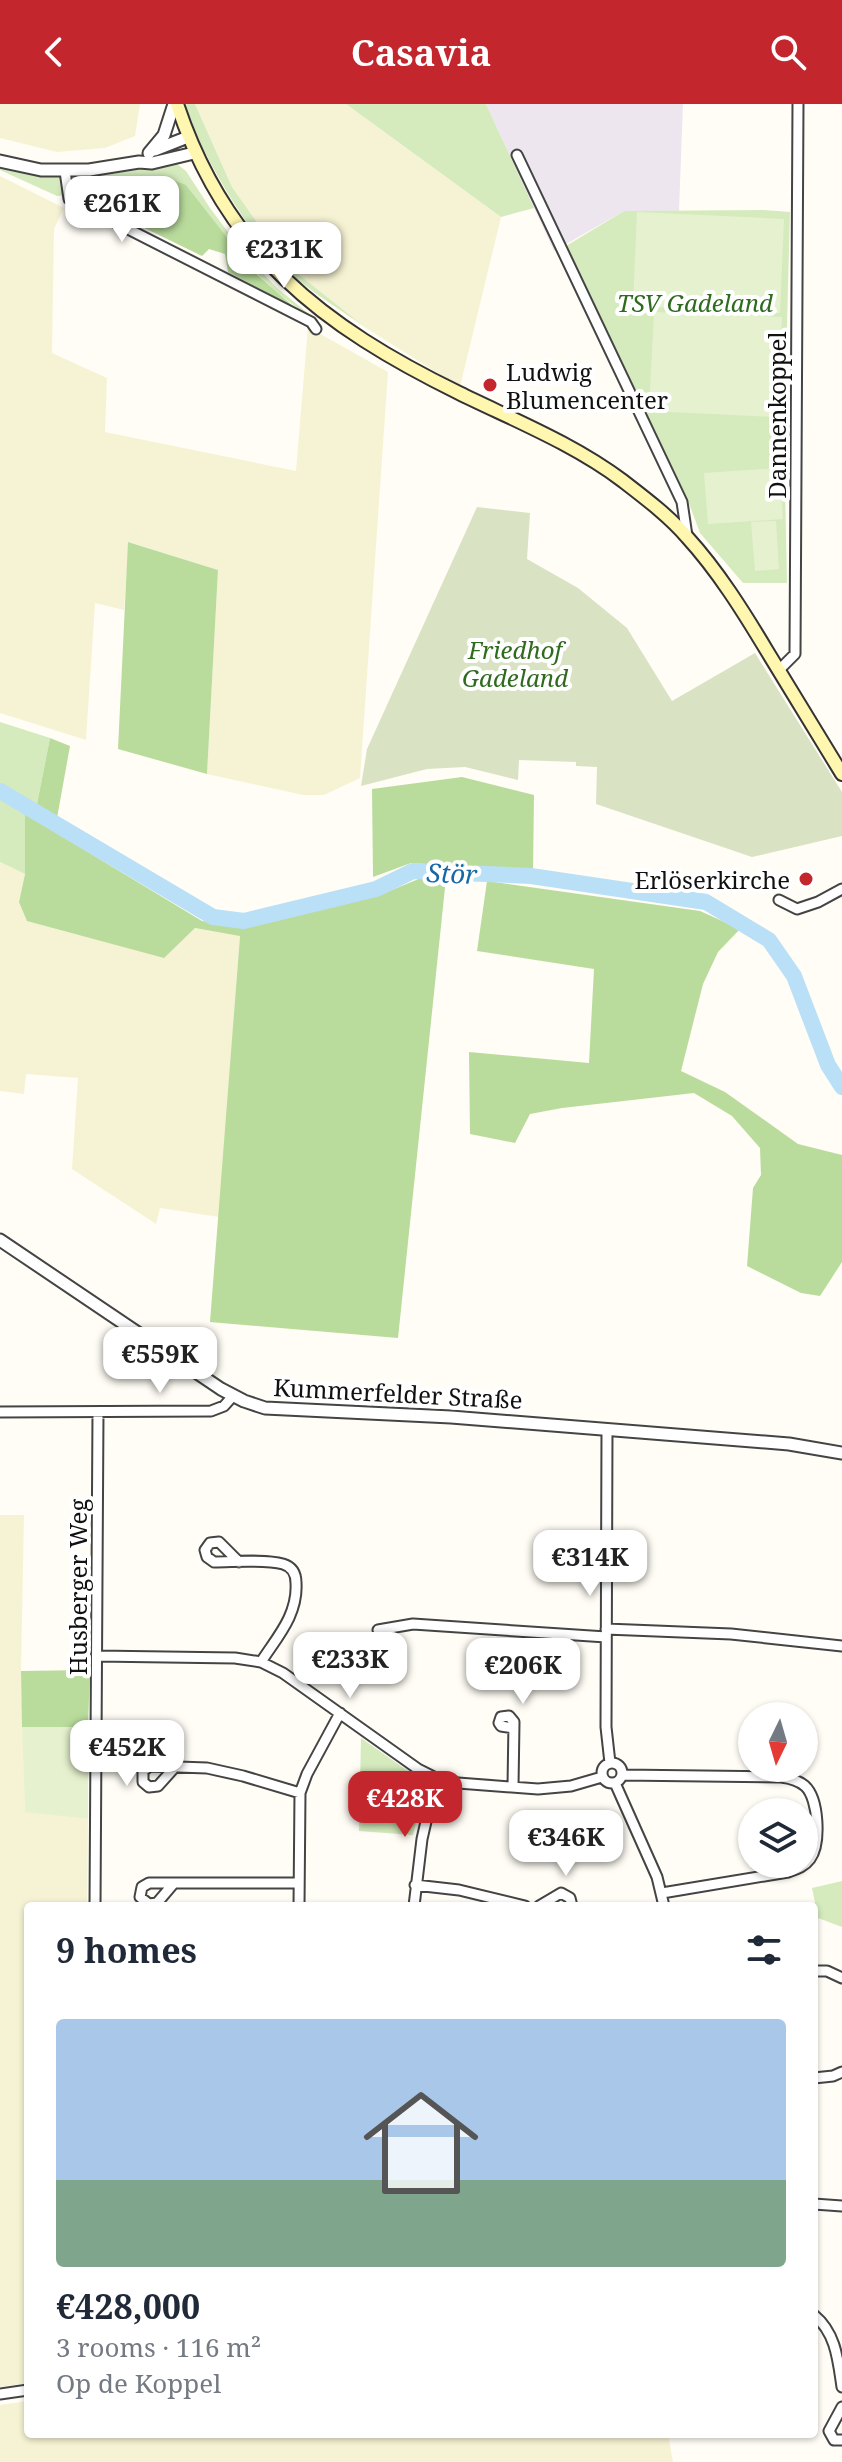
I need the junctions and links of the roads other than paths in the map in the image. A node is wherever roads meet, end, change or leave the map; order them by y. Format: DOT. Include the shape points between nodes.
graph roads {
  1 [pos="176,104"];
  2 [pos="798,104"];
  3 [pos="188,137"];
  4 [pos="149,153"];
  5 [pos="194,153"];
  6 [pos="517,155"];
  7 [pos="0,161"];
  8 [pos="139,162"];
  9 [pos="65,171"];
  10 [pos="316,329"];
  11 [pos="687,536"];
  12 [pos="779,670"];
  13 [pos="840,768"];
  14 [pos="842,889"];
  15 [pos="779,900"];
  16 [pos="0,1240"];
  17 [pos="233,1396"];
  18 [pos="0,1412"];
  19 [pos="98,1413"];
  20 [pos="607,1430"];
  21 [pos="842,1453"];
  22 [pos="239,1562"];
  23 [pos="378,1630"];
  24 [pos="606,1633"];
  25 [pos="842,1646"];
  26 [pos="97,1656"];
  27 [pos="261,1662"];
  28 [pos="340,1713"];
  29 [pos="513,1728"];
  30 [pos="610,1763"];
  31 [pos="175,1767"];
  32 [pos="602,1777"];
  33 [pos="436,1778"];
  34 [pos="619,1779"];
  35 [pos="513,1787"];
  36 [pos="300,1793"];
  37 [pos="174,1883"];
  38 [pos="299,1883"];
  39 [pos="415,1885"];
  40 [pos="662,1893"];
  41 [pos="95,1902"];
  42 [pos="299,1902"];
  43 [pos="414,1902"];
  44 [pos="510,1902"];
  45 [pos="546,1902"];
  46 [pos="571,1902"];
  47 [pos="663,1902"];
  48 [pos="818,1971"];
  49 [pos="842,1978"];
  50 [pos="842,2072"];
  51 [pos="818,2077"];
  52 [pos="818,2204"];
  53 [pos="842,2206"];
  54 [pos="818,2319"];
  55 [pos="842,2387"];
  56 [pos="24,2391"];
  57 [pos="0,2394"];
  58 [pos="842,2407"];
  59 [pos="842,2440"];
  1 -- 3 [label="main road"];
  1 -- 4 [label="street" via="164,135"];
  2 -- 12 [label="street, Dannenkoppel" via="795,654"];
  3 -- 4 [label="street"];
  3 -- 5 [label="main road"];
  4 -- 8 [label="street"];
  5 -- 8 [label="street"];
  5 -- 11 [label="main road" via="247,239 330,317 393,357 609,472"];
  6 -- 11 [label="street" via="682,502"];
  7 -- 9 [label="street"];
  8 -- 9 [label="street"];
  9 -- 10 [label="street" via="69,199"];
  11 -- 12 [label="main road"];
  12 -- 13 [label="main road"];
  14 -- 15 [label="street" via="797,909"];
  16 -- 17 [label="street, Kummerfelder Straße"];
  17 -- 19 [label="street" via="211,1411"];
  17 -- 20 [label="street, Kummerfelder Straße" via="274,1410"];
  18 -- 19 [label="street"];
  19 -- 26 [label="street, Husberger Weg"];
  20 -- 21 [label="street, Kummerfelder Straße"];
  20 -- 24 [label="street"];
  22 -- 27 [label="street" via="280,1563 295,1574 292,1614"];
  23 -- 24 [label="street" via="413,1624"];
  24 -- 25 [label="street" via="731,1634"];
  24 -- 30 [label="street"];
  26 -- 27 [label="street"];
  26 -- 41 [label="street, Husberger Weg"];
  27 -- 28 [label="street"];
  28 -- 33 [label="street"];
  28 -- 36 [label="street"];
  29 -- 35 [label="street"];
  30 -- 32 [label="street"];
  30 -- 34 [label="street" via="619,1765"];
  31 -- 36 [label="street" via="224,1771"];
  32 -- 34 [label="street" via="608,1783"];
  32 -- 35 [label="street" via="561,1788"];
  33 -- 35 [label="street"];
  33 -- 39 [label="street"];
  34 -- 40 [label="street"];
  34 -- 40 [label="street" via="781,1777 799,1782 813,1799 815,1848 801,1868"];
  36 -- 38 [label="street"];
  37 -- 38 [label="street"];
  38 -- 42 [label="street"];
  39 -- 43 [label="street"];
  39 -- 44 [label="street"];
  40 -- 47 [label="street"];
  45 -- 46 [label="street" via="561,1893"];
  48 -- 49 [label="street"];
  50 -- 51 [label="street"];
  52 -- 53 [label="street"];
  54 -- 55 [label="street" via="833,2341"];
  56 -- 57 [label="street"];
  58 -- 59 [label="street" via="829,2431 834,2440"];
}
